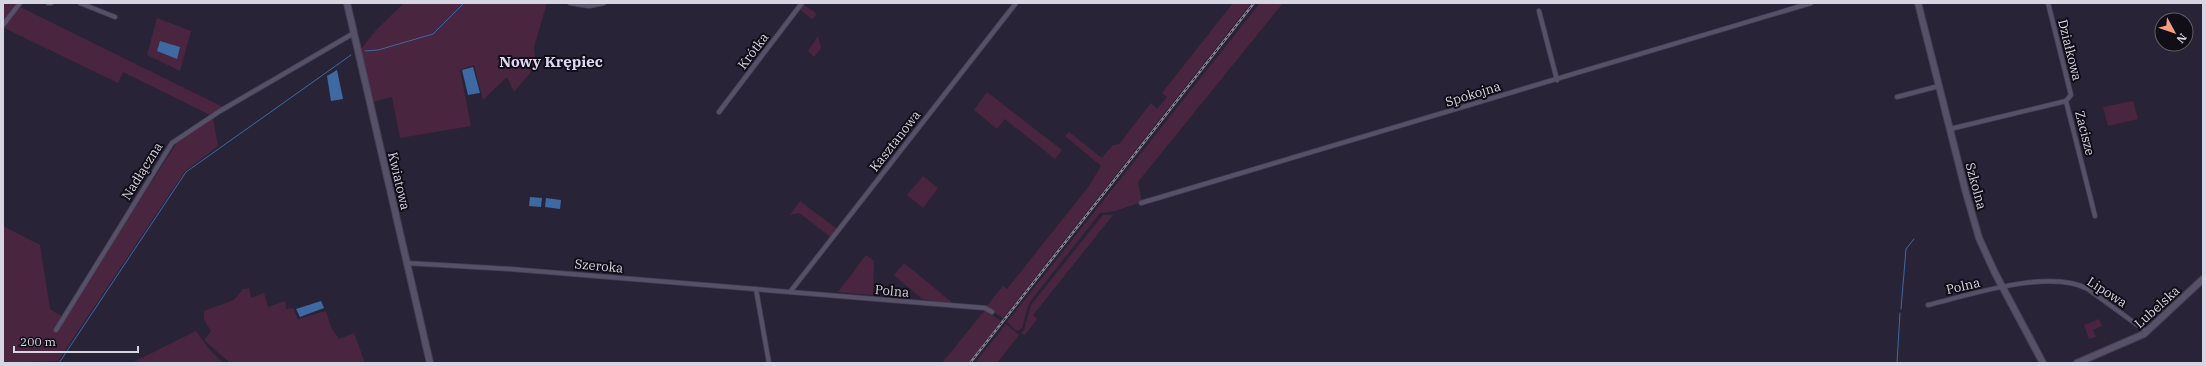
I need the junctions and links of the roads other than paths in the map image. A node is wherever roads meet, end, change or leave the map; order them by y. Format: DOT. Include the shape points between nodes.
graph roads {
  1 [pos="20,3"];
  2 [pos="48,3"];
  3 [pos="51,3"];
  4 [pos="80,3"];
  5 [pos="347,3"];
  6 [pos="570,3"];
  7 [pos="604,3"];
  8 [pos="802,3"];
  9 [pos="1016,3"];
  10 [pos="1811,3"];
  11 [pos="1918,3"];
  12 [pos="2048,3"];
  13 [pos="1539,11"];
  14 [pos="115,17"];
  15 [pos="3,25"];
  16 [pos="354,34"];
  17 [pos="1557,80"];
  18 [pos="1939,86"];
  19 [pos="1896,96"];
  20 [pos="2066,101"];
  21 [pos="719,112"];
  22 [pos="1950,129"];
  23 [pos="1141,204"];
  24 [pos="2095,216"];
  25 [pos="406,263"];
  26 [pos="2203,279"];
  27 [pos="2003,287"];
  28 [pos="756,289"];
  29 [pos="790,292"];
  30 [pos="1928,305"];
  31 [pos="992,312"];
  32 [pos="56,330"];
  33 [pos="2147,332"];
  34 [pos="430,363"];
  35 [pos="769,363"];
  36 [pos="2044,363"];
  37 [pos="2077,363"];
  1 -- 15 [label="street"];
  2 -- 3 [label="street"];
  4 -- 14 [label="street"];
  5 -- 16 [label="street, Kwiatowa"];
  6 -- 7 [label="street" via="589,6"];
  8 -- 21 [label="street, Krótka"];
  9 -- 29 [label="street, Kasztanowa"];
  10 -- 17 [label="street, Spokojna"];
  11 -- 18 [label="street, Szkolna"];
  12 -- 20 [label="street, Działkowa" via="2071,96"];
  13 -- 17 [label="street"];
  16 -- 25 [label="street, Kwiatowa"];
  16 -- 32 [label="street, Nadłączna" via="172,143"];
  17 -- 23 [label="street, Spokojna"];
  18 -- 19 [label="street"];
  18 -- 22 [label="street, Szkolna"];
  20 -- 22 [label="street, Zacisze"];
  20 -- 24 [label="street, Zacisze"];
  22 -- 27 [label="street, Szkolna" via="1974,223"];
  25 -- 28 [label="street, Szeroka"];
  25 -- 34 [label="street, Kwiatowa"];
  26 -- 33 [label="street, Lubelska"];
  27 -- 30 [label="street, Polna"];
  27 -- 33 [label="street, Lipowa" via="2042,281 2081,286"];
  27 -- 36 [label="street, Szkolna"];
  28 -- 29 [label="street, Szeroka"];
  28 -- 35 [label="street"];
  29 -- 31 [label="street, Polna" via="985,308"];
  33 -- 37 [label="street, Lubelska" via="2133,341"];
}
